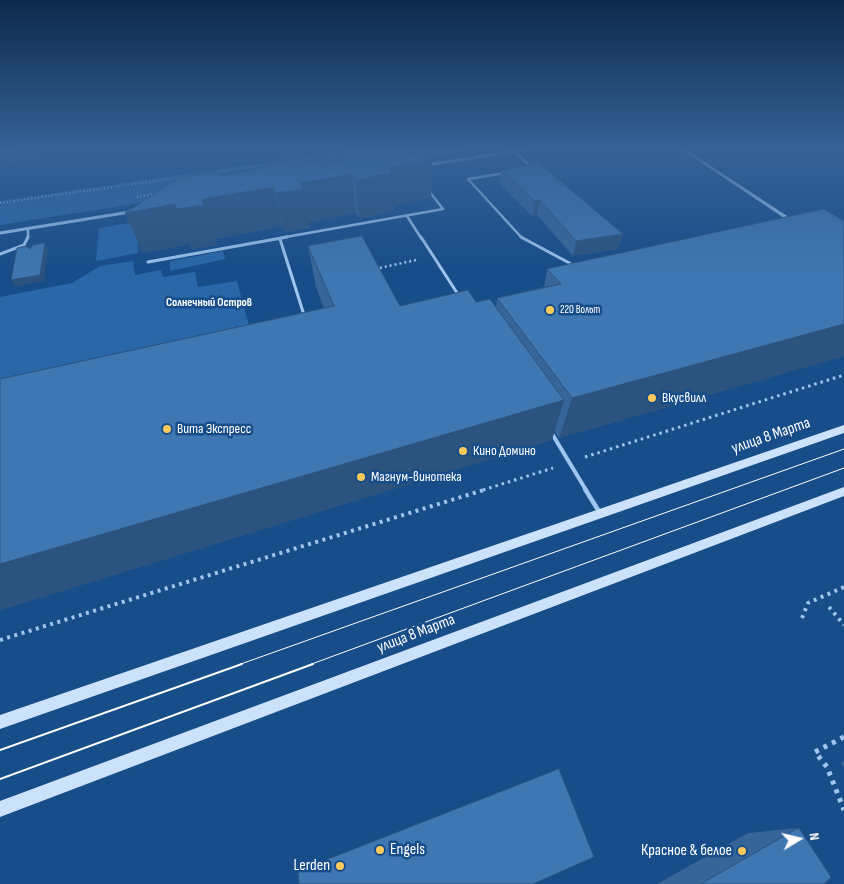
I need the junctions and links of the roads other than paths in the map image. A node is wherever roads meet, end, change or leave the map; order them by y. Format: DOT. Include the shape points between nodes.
graph roads {
  1 [pos="429,190"];
  2 [pos="478,190"];
  3 [pos="746,190"];
  4 [pos="139,211"];
  5 [pos="407,216"];
  6 [pos="28,228"];
  7 [pos="805,230"];
  8 [pos="0,232"];
  9 [pos="280,239"];
  10 [pos="24,245"];
  11 [pos="29,245"];
  12 [pos="0,254"];
  13 [pos="148,262"];
  14 [pos="581,267"];
  15 [pos="463,302"];
  16 [pos="307,324"];
  17 [pos="844,429"];
  18 [pos="550,432"];
  19 [pos="844,491"];
  20 [pos="600,513"];
  21 [pos="0,722"];
  22 [pos="0,809"];
  1 -- 5 [label="lane" via="443,209"];
  2 -- 14 [label="lane" via="524,240"];
  3 -- 7 [label="street"];
  4 -- 6 [label="street"];
  5 -- 9 [label="lane"];
  5 -- 15 [label="lane"];
  6 -- 8 [label="street"];
  6 -- 10 [label="lane"];
  9 -- 13 [label="lane"];
  9 -- 16 [label="lane"];
  10 -- 11 [label="lane"];
  10 -- 12 [label="lane"];
  17 -- 20 [label="main road, улица 8 Марта"];
  18 -- 20 [label="lane"];
  19 -- 22 [label="main road, улица 8 Марта"];
  20 -- 21 [label="main road, улица 8 Марта"];
}
